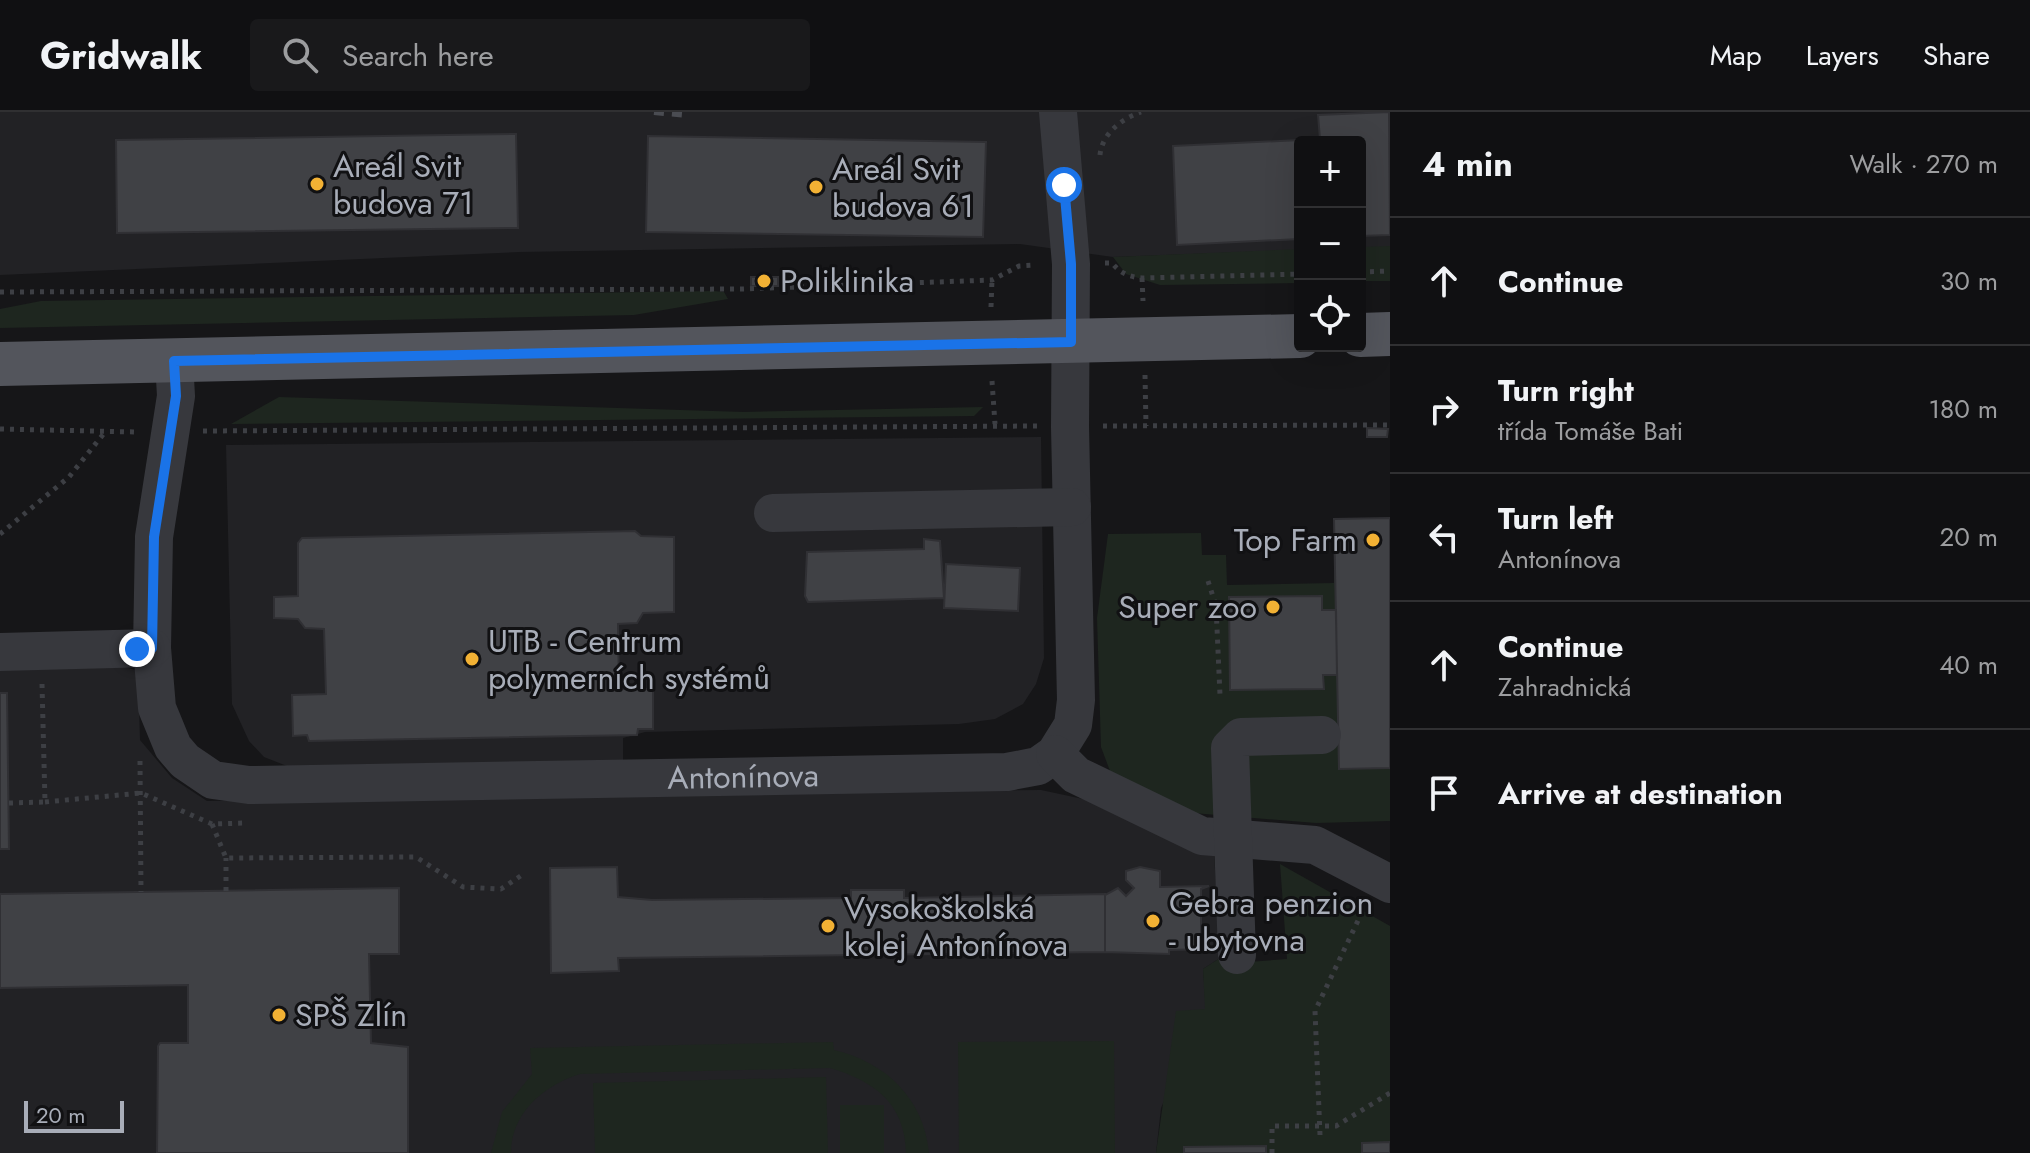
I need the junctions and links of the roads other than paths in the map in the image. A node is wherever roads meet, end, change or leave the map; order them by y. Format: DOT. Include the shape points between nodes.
graph roads {
  1 [pos="1058,112"];
  2 [pos="1390,334"];
  3 [pos="1366,335"];
  4 [pos="1294,336"];
  5 [pos="1071,342"];
  6 [pos="174,361"];
  7 [pos="0,364"];
  8 [pos="1072,507"];
  9 [pos="773,513"];
  10 [pos="152,648"];
  11 [pos="0,652"];
  12 [pos="1322,735"];
  13 [pos="1055,754"];
  14 [pos="1233,838"];
  15 [pos="1384,881"];
  16 [pos="1237,955"];
  1 -- 5 [label="street" via="1071,264"];
  2 -- 3 [label="main road"];
  4 -- 5 [label="main road"];
  5 -- 6 [label="main road"];
  5 -- 8 [label="street"];
  6 -- 7 [label="main road"];
  6 -- 10 [label="street, Antonínova" via="176,396 154,537"];
  8 -- 9 [label="street"];
  8 -- 13 [label="street" via="1076,700 1073,725"];
  10 -- 11 [label="street"];
  10 -- 13 [label="street, Antonínova" via="164,731 185,761 213,780 230,784 1007,772 1038,766"];
  12 -- 14 [label="street" via="1241,737 1230,748"];
  13 -- 14 [label="street" via="1076,775 1202,836"];
  14 -- 15 [label="street" via="1315,845"];
  14 -- 16 [label="street"];
}
